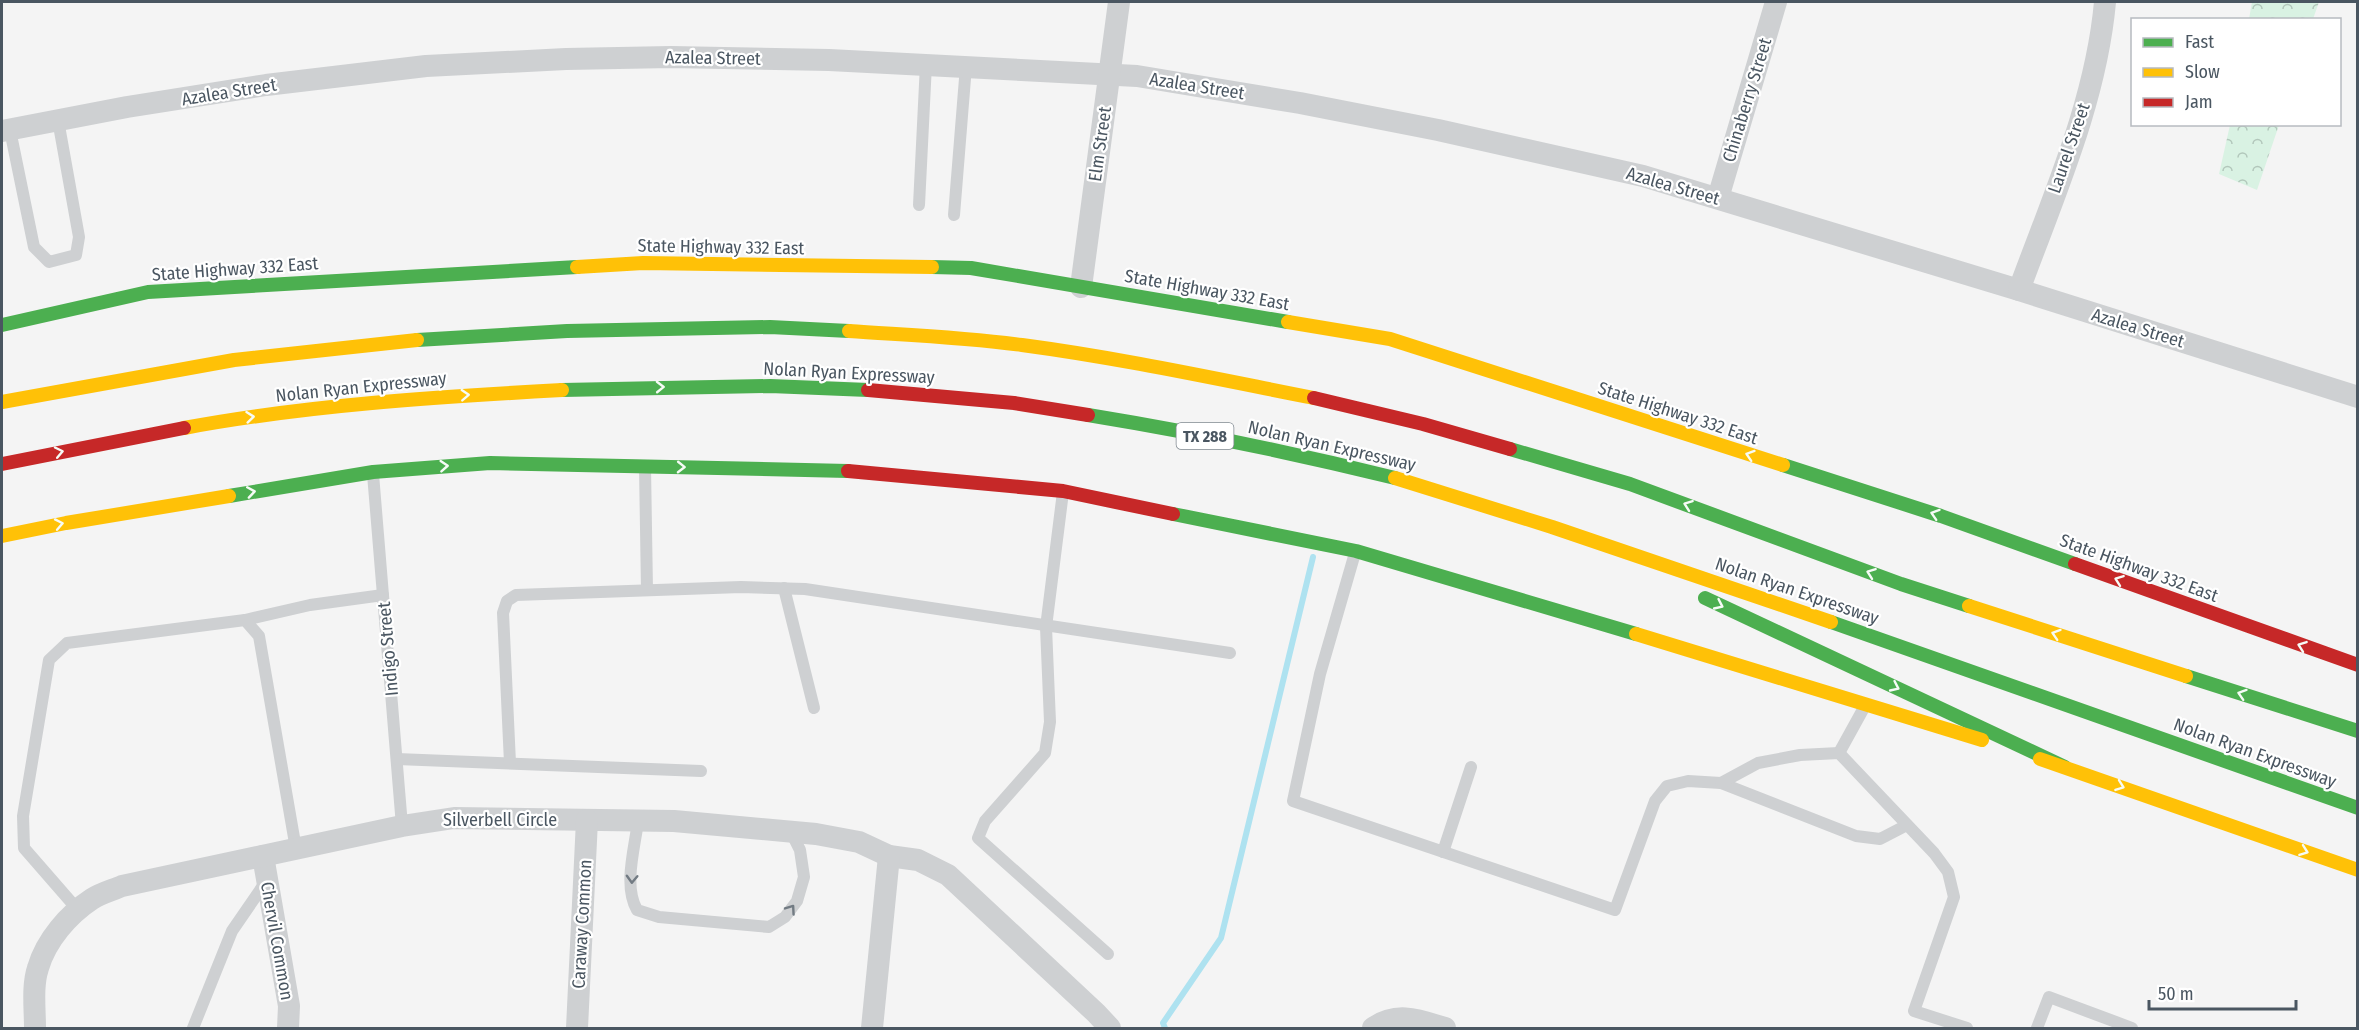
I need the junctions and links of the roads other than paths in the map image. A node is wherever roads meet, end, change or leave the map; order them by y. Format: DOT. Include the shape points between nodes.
graph roads {
  1 [pos="1119,2"];
  2 [pos="1776,2"];
  3 [pos="2105,2"];
  4 [pos="926,64"];
  5 [pos="966,66"];
  6 [pos="1110,73"];
  7 [pos="58,120"];
  8 [pos="6,130"];
  9 [pos="1718,198"];
  10 [pos="919,205"];
  11 [pos="954,215"];
  12 [pos="1081,287"];
  13 [pos="2019,290"];
  14 [pos="2,325"];
  15 [pos="2358,397"];
  16 [pos="2,402"];
  17 [pos="2,464"];
  18 [pos="645,466"];
  19 [pos="373,472"];
  20 [pos="1063,491"];
  21 [pos="1552,527"];
  22 [pos="2,536"];
  23 [pos="1356,551"];
  24 [pos="1669,582"];
  25 [pos="784,588"];
  26 [pos="647,590"];
  27 [pos="1691,592"];
  28 [pos="383,595"];
  29 [pos="245,620"];
  30 [pos="1046,627"];
  31 [pos="1230,653"];
  32 [pos="2358,665"];
  33 [pos="1866,703"];
  34 [pos="814,708"];
  35 [pos="2358,731"];
  36 [pos="1839,753"];
  37 [pos="397,759"];
  38 [pos="510,764"];
  39 [pos="2065,766"];
  40 [pos="1471,767"];
  41 [pos="701,771"];
  42 [pos="1721,783"];
  43 [pos="2358,808"];
  44 [pos="587,820"];
  45 [pos="638,821"];
  46 [pos="1907,825"];
  47 [pos="402,826"];
  48 [pos="791,831"];
  49 [pos="296,849"];
  50 [pos="1443,852"];
  51 [pos="263,856"];
  52 [pos="889,856"];
  53 [pos="2358,870"];
  54 [pos="267,880"];
  55 [pos="78,910"];
  56 [pos="1108,954"];
  57 [pos="288,1027"];
  58 [pos="35,1029"];
  59 [pos="193,1029"];
  60 [pos="577,1029"];
  61 [pos="872,1029"];
  62 [pos="1110,1029"];
  63 [pos="1373,1029"];
  64 [pos="1445,1029"];
  65 [pos="1967,1029"];
  66 [pos="2037,1029"];
  67 [pos="2132,1029"];
  1 -- 6 [label="street, Elm Street"];
  2 -- 9 [label="street, Chinaberry Street"];
  3 -- 13 [label="street, Laurel Street" via="2099,49 2082,117"];
  4 -- 5 [label="street, Azalea Street"];
  4 -- 7 [label="street, Azalea Street" via="671,57 426,66 266,85"];
  4 -- 10 [label="lane"];
  5 -- 6 [label="street, Azalea Street"];
  5 -- 11 [label="lane"];
  6 -- 9 [label="street, Azalea Street" via="1438,130 1643,176"];
  6 -- 12 [label="street, Elm Street"];
  7 -- 8 [label="street, Azalea Street"];
  7 -- 8 [label="lane" via="79,237 76,255 49,262 34,247"];
  9 -- 13 [label="street, Azalea Street"];
  12 -- 14 [label="main road, State Highway 332 East" via="971,268 643,263 148,292"];
  32 -- 12 [label="main road, State Highway 332 East, one-way" via="1941,516 1390,339"];
  13 -- 15 [label="street, Azalea Street"];
  35 -- 16 [label="main road, one-way" via="1901,584 1630,484 1573,467 1319,399 1023,345 770,327 435,338 234,360"];
  17 -- 21 [label="main road, Nolan Ryan Expressway / TX 288, one-way" via="242,417 429,397 604,388 781,386 980,399 1170,429 1408,481"];
  19 -- 18 [label="main road, one-way" via="490,463"];
  18 -- 20 [label="main road, one-way" via="872,472"];
  18 -- 26 [label="lane"];
  22 -- 19 [label="main road, one-way"];
  19 -- 28 [label="lane, Indigo Street"];
  20 -- 23 [label="main road"];
  20 -- 30 [label="lane"];
  21 -- 24 [label="main road"];
  21 -- 43 [label="main road, Nolan Ryan Expressway / TX 288"];
  23 -- 33 [label="main road"];
  23 -- 50 [label="lane" via="1320,674 1293,801"];
  25 -- 26 [label="lane"];
  25 -- 30 [label="lane"];
  25 -- 34 [label="lane"];
  26 -- 38 [label="lane" via="516,595 507,601 503,613"];
  27 -- 39 [label="main road, one-way"];
  28 -- 29 [label="lane" via="310,605"];
  28 -- 37 [label="lane, Indigo Street"];
  29 -- 49 [label="lane" via="259,636"];
  29 -- 55 [label="lane" via="67,643 49,660 23,816 24,848"];
  30 -- 31 [label="lane"];
  30 -- 56 [label="lane" via="1050,722 1045,753 985,821 978,838"];
  33 -- 36 [label="lane"];
  33 -- 39 [label="main road"];
  36 -- 42 [label="lane" via="1800,755 1758,764"];
  36 -- 46 [label="lane"];
  37 -- 38 [label="lane"];
  37 -- 47 [label="lane, Indigo Street"];
  38 -- 41 [label="lane"];
  39 -- 53 [label="main road, one-way"];
  40 -- 50 [label="lane"];
  42 -- 46 [label="lane" via="1856,836 1880,839"];
  42 -- 50 [label="lane" via="1689,781 1667,786 1655,801 1615,910"];
  44 -- 45 [label="street, Silverbell Circle"];
  44 -- 47 [label="street, Silverbell Circle" via="454,818"];
  44 -- 60 [label="street, Caraway Common"];
  45 -- 48 [label="street, Silverbell Circle"];
  45 -- 48 [label="lane, one-way" via="631,878 637,910 659,917 769,927 791,909 804,877 800,850"];
  46 -- 65 [label="lane" via="1948,872 1954,897 1914,1011"];
  47 -- 49 [label="street, Silverbell Circle"];
  48 -- 52 [label="street, Silverbell Circle" via="859,842"];
  49 -- 51 [label="street, Silverbell Circle"];
  51 -- 54 [label="street, Chervil Common"];
  51 -- 55 [label="street, Silverbell Circle" via="122,886 94,897"];
  52 -- 61 [label="street"];
  52 -- 62 [label="street, Silverbell Circle" via="918,860 948,875"];
  54 -- 57 [label="street, Chervil Common" via="289,1006"];
  54 -- 59 [label="lane" via="232,931"];
  55 -- 58 [label="street, Silverbell Circle" via="50,942 38,968"];
  63 -- 64 [label="street" via="1385,1020 1406,1018"];
  66 -- 67 [label="lane" via="2049,997"];
}
